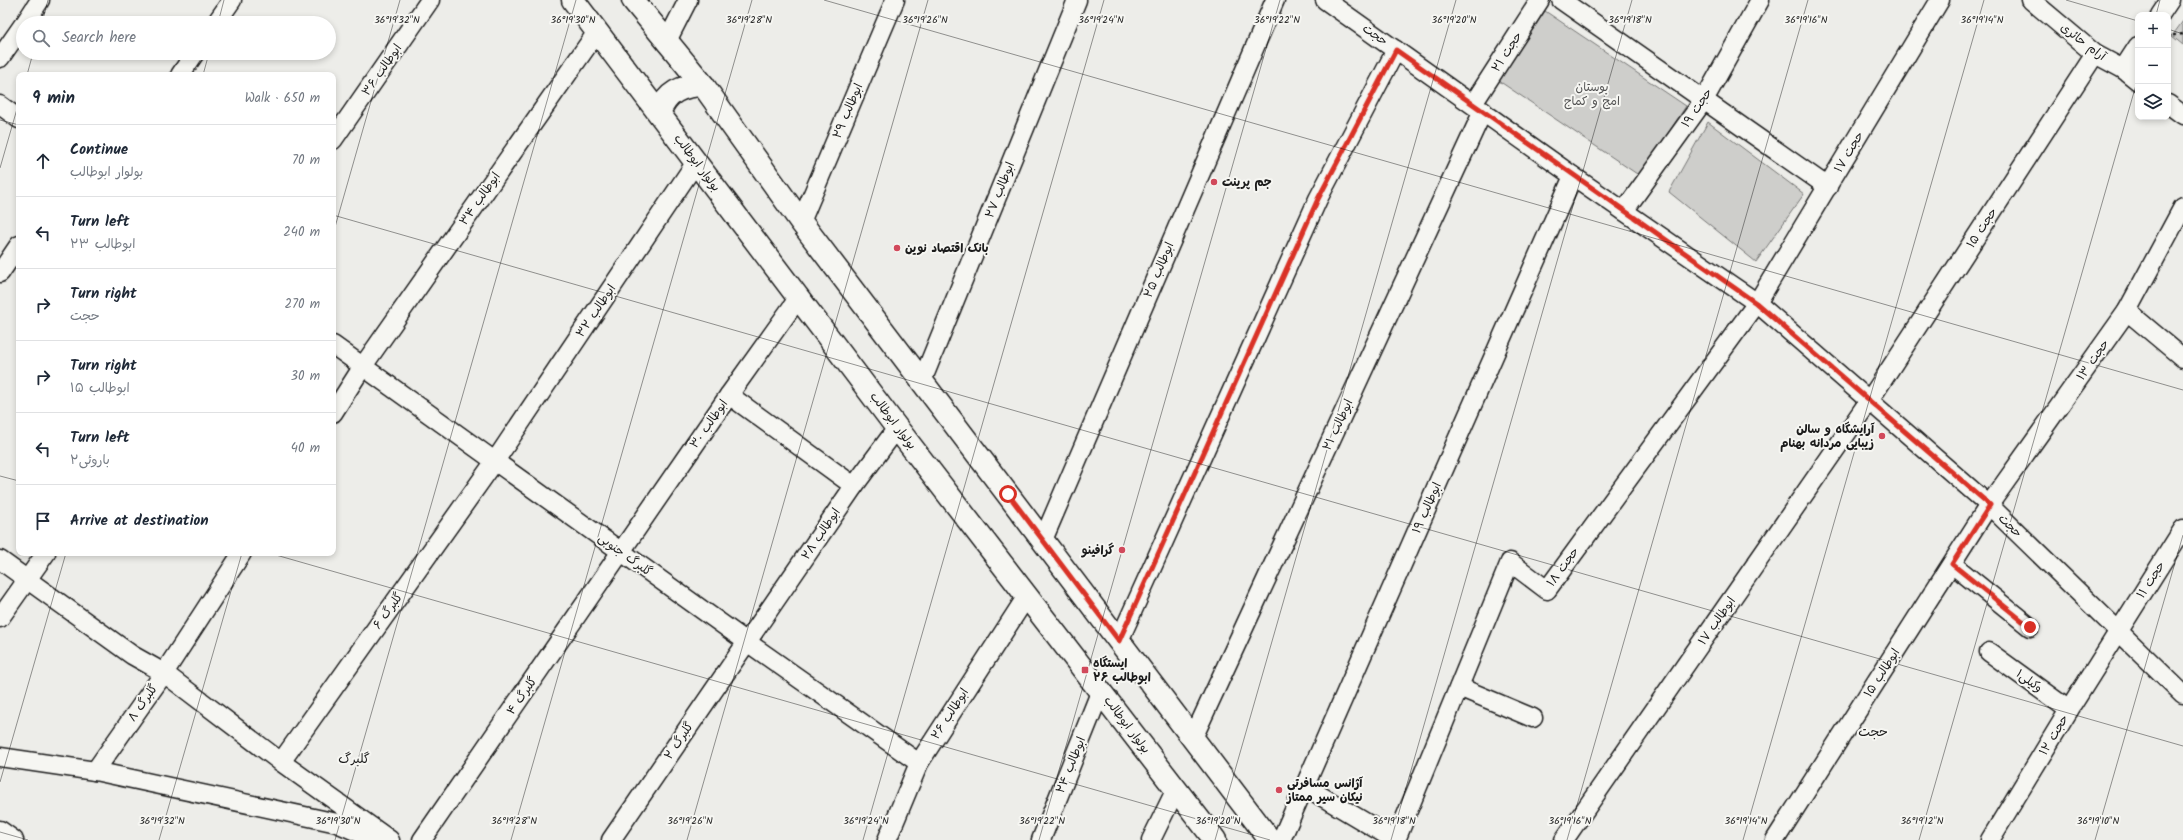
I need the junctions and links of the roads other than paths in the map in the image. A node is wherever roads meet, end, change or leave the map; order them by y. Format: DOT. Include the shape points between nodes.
graph roads {
  1 [pos="40,0"];
  2 [pos="232,0"];
  3 [pos="430,0"];
  4 [pos="573,0"];
  5 [pos="633,0"];
  6 [pos="688,0"];
  7 [pos="895,0"];
  8 [pos="1078,0"];
  9 [pos="1275,0"];
  10 [pos="1325,0"];
  11 [pos="1540,0"];
  12 [pos="1561,0"];
  13 [pos="1760,0"];
  14 [pos="1940,0"];
  15 [pos="2032,0"];
  16 [pos="2170,0"];
  17 [pos="2162,12"];
  18 [pos="29,16"];
  19 [pos="221,16"];
  20 [pos="597,32"];
  21 [pos="16,35"];
  22 [pos="666,43"];
  23 [pos="2137,48"];
  24 [pos="1396,50"];
  25 [pos="2095,54"];
  26 [pos="0,58"];
  27 [pos="190,60"];
  28 [pos="2122,69"];
  29 [pos="182,72"];
  30 [pos="2135,79"];
  31 [pos="703,85"];
  32 [pos="1704,100"];
  33 [pos="0,105"];
  34 [pos="2171,106"];
  35 [pos="1478,108"];
  36 [pos="659,113"];
  37 [pos="2183,115"];
  38 [pos="16,117"];
  39 [pos="336,136"];
  40 [pos="696,162"];
  41 [pos="1573,176"];
  42 [pos="1828,188"];
  43 [pos="2183,207"];
  44 [pos="1624,211"];
  45 [pos="801,222"];
  46 [pos="16,249"];
  47 [pos="0,273"];
  48 [pos="799,297"];
  49 [pos="1756,303"];
  50 [pos="2128,311"];
  51 [pos="336,347"];
  52 [pos="2183,358"];
  53 [pos="363,366"];
  54 [pos="922,381"];
  55 [pos="729,395"];
  56 [pos="1869,401"];
  57 [pos="336,408"];
  58 [pos="898,428"];
  59 [pos="495,461"];
  60 [pos="854,486"];
  61 [pos="1990,505"];
  62 [pos="2183,529"];
  63 [pos="1043,540"];
  64 [pos="621,552"];
  65 [pos="44,556"];
  66 [pos="240,556"];
  67 [pos="0,560"];
  68 [pos="1952,564"];
  69 [pos="27,580"];
  70 [pos="1027,596"];
  71 [pos="0,618"];
  72 [pos="2030,627"];
  73 [pos="2118,630"];
  74 [pos="1119,641"];
  75 [pos="747,642"];
  76 [pos="1990,652"];
  77 [pos="164,673"];
  78 [pos="1459,687"];
  79 [pos="1101,690"];
  80 [pos="2183,694"];
  81 [pos="2069,710"];
  82 [pos="1533,718"];
  83 [pos="1193,738"];
  84 [pos="0,757"];
  85 [pos="281,762"];
  86 [pos="919,763"];
  87 [pos="95,771"];
  88 [pos="1304,786"];
  89 [pos="1176,789"];
  90 [pos="0,830"];
  91 [pos="14,840"];
  92 [pos="376,840"];
  93 [pos="390,840"];
  94 [pos="422,840"];
  95 [pos="611,840"];
  96 [pos="887,840"];
  97 [pos="1041,840"];
  98 [pos="1152,840"];
  99 [pos="1215,840"];
  100 [pos="1270,840"];
  101 [pos="1281,840"];
  102 [pos="1396,840"];
  103 [pos="1564,840"];
  104 [pos="1775,840"];
  105 [pos="1990,840"];
  1 -- 18 [label="street"];
  2 -- 19 [label="street"];
  3 -- 39 [label="street, ابوطالب ۳۶"];
  4 -- 20 [label="main road, بولوار ابوطالب"];
  5 -- 22 [label="main road"];
  6 -- 22 [label="street"];
  7 -- 45 [label="street, ابوطالب ۲۹"];
  8 -- 54 [label="street, ابوطالب ۲۷"];
  9 -- 63 [label="street, ابوطالب ۲۵"];
  10 -- 24 [label="street, حجت"];
  11 -- 35 [label="street, حجت ۲۱"];
  12 -- 32 [label="street"];
  13 -- 32 [label="street, حجت ۱۹"];
  14 -- 42 [label="street, حجت ۱۷"];
  15 -- 25 [label="street, آرام حائری"];
  16 -- 17 [label="street"];
  20 -- 36 [label="main road, بولوار ابوطالب"];
  20 -- 53 [label="street, ابوطالب ۳۴"];
  21 -- 26 [label="street"];
  22 -- 31 [label="main road"];
  23 -- 28 [label="street"];
  24 -- 35 [label="street, حجت"];
  24 -- 74 [label="street" via="1318,199"];
  25 -- 28 [label="street, آرام حائری"];
  25 -- 56 [label="street, حجت ۱۵"];
  27 -- 29 [label="street"];
  28 -- 30 [label="street, آرام حائری"];
  31 -- 36 [label="main road" via="689,86 673,92"];
  31 -- 45 [label="main road"];
  32 -- 42 [label="street"];
  32 -- 44 [label="street, حجت ۱۹"];
  33 -- 38 [label="street"];
  34 -- 37 [label="street"];
  35 -- 41 [label="street, حجت"];
  35 -- 83 [label="street, ابوطالب ۲۱"];
  36 -- 40 [label="main road, بولوار ابوطالب"];
  40 -- 48 [label="main road, بولوار ابوطالب"];
  40 -- 59 [label="street, ابوطالب ۳۲"];
  41 -- 44 [label="street, حجت"];
  41 -- 88 [label="street, ابوطالب ۱۹"];
  42 -- 49 [label="street, حجت ۱۷"];
  43 -- 50 [label="street, حجت ۱۳"];
  44 -- 49 [label="street, حجت"];
  45 -- 54 [label="main road"];
  46 -- 47 [label="street"];
  48 -- 55 [label="street, ابوطالب ۳۰"];
  48 -- 58 [label="main road, بولوار ابوطالب"];
  49 -- 56 [label="street, حجت"];
  49 -- 78 [label="street, حجت ۱۸" via="1546,590 1510,562"];
  50 -- 52 [label="street"];
  50 -- 61 [label="street, حجت ۱۳"];
  51 -- 53 [label="street, گلبرگ جنوبی"];
  53 -- 57 [label="street"];
  53 -- 59 [label="street, گلبرگ جنوبی"];
  54 -- 63 [label="main road"];
  55 -- 60 [label="street"];
  55 -- 64 [label="street, ابوطالب ۳۰"];
  56 -- 61 [label="street, حجت"];
  56 -- 103 [label="street, ابوطالب ۱۷"];
  58 -- 60 [label="street, ابوطالب ۲۸"];
  58 -- 70 [label="main road, بولوار ابوطالب"];
  59 -- 64 [label="street, گلبرگ جنوبی"];
  59 -- 85 [label="street, گلبرگ ۶"];
  60 -- 75 [label="street, ابوطالب ۲۸"];
  61 -- 68 [label="street, ابوطالب ۱۵"];
  61 -- 73 [label="street, حجت"];
  62 -- 73 [label="street, حجت ۱۱"];
  63 -- 74 [label="main road"];
  64 -- 75 [label="street, گلبرگ جنوبی"];
  64 -- 94 [label="street, گلبرگ ۴"];
  65 -- 69 [label="street"];
  66 -- 77 [label="street, گلبرگ ۸"];
  67 -- 69 [label="street"];
  68 -- 72 [label="street"];
  68 -- 104 [label="street, ابوطالب ۱۵"];
  69 -- 71 [label="street"];
  69 -- 77 [label="street" via="132,655"];
  70 -- 79 [label="main road, بولوار ابوطالب"];
  70 -- 86 [label="street, ابوطالب ۲۶"];
  73 -- 80 [label="street, حجت"];
  73 -- 81 [label="street, حجت ۱۲"];
  74 -- 83 [label="main road"];
  75 -- 86 [label="street, گلبرگ جنوبی"];
  75 -- 95 [label="street, گلبرگ ۲"];
  76 -- 81 [label="street, وکیلی۱"];
  77 -- 85 [label="street"];
  77 -- 87 [label="street, گلبرگ ۸"];
  78 -- 82 [label="street"];
  78 -- 102 [label="street, حجت ۱۸"];
  79 -- 89 [label="main road, بولوار ابوطالب"];
  79 -- 97 [label="street, ابوطالب ۲۴"];
  81 -- 105 [label="street, حجت ۱۲"];
  83 -- 100 [label="main road"];
  84 -- 87 [label="street"];
  85 -- 93 [label="street"];
  86 -- 96 [label="street, ابوطالب ۲۶"];
  87 -- 92 [label="street" via="337,823"];
  88 -- 101 [label="street, ابوطالب ۱۹"];
  88 -- 102 [label="street"];
  89 -- 98 [label="street"];
  89 -- 99 [label="main road, بولوار ابوطالب"];
  90 -- 91 [label="street"];
}
